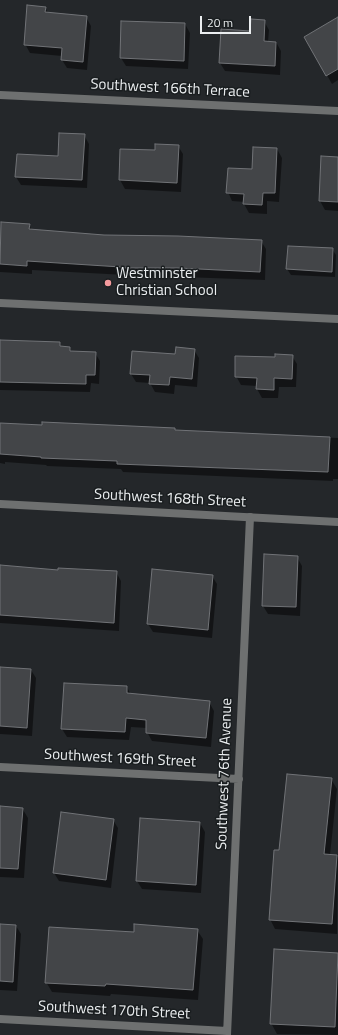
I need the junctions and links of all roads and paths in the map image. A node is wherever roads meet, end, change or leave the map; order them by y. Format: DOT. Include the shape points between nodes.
graph roads {
  1 [pos="0,94"];
  2 [pos="338,111"];
  3 [pos="0,303"];
  4 [pos="338,319"];
  5 [pos="0,504"];
  6 [pos="250,517"];
  7 [pos="338,522"];
  8 [pos="0,767"];
  9 [pos="239,779"];
  10 [pos="0,1019"];
  11 [pos="227,1033"];
  1 -- 2 [label="street, Southwest 166th Terrace"];
  3 -- 4 [label="street"];
  5 -- 6 [label="street, Southwest 168th Street"];
  6 -- 7 [label="street, Southwest 168th Street"];
  6 -- 9 [label="street, Southwest 76th Avenue"];
  8 -- 9 [label="street, Southwest 169th Street"];
  9 -- 11 [label="street, Southwest 76th Avenue"];
  10 -- 11 [label="street, Southwest 170th Street"];
}
